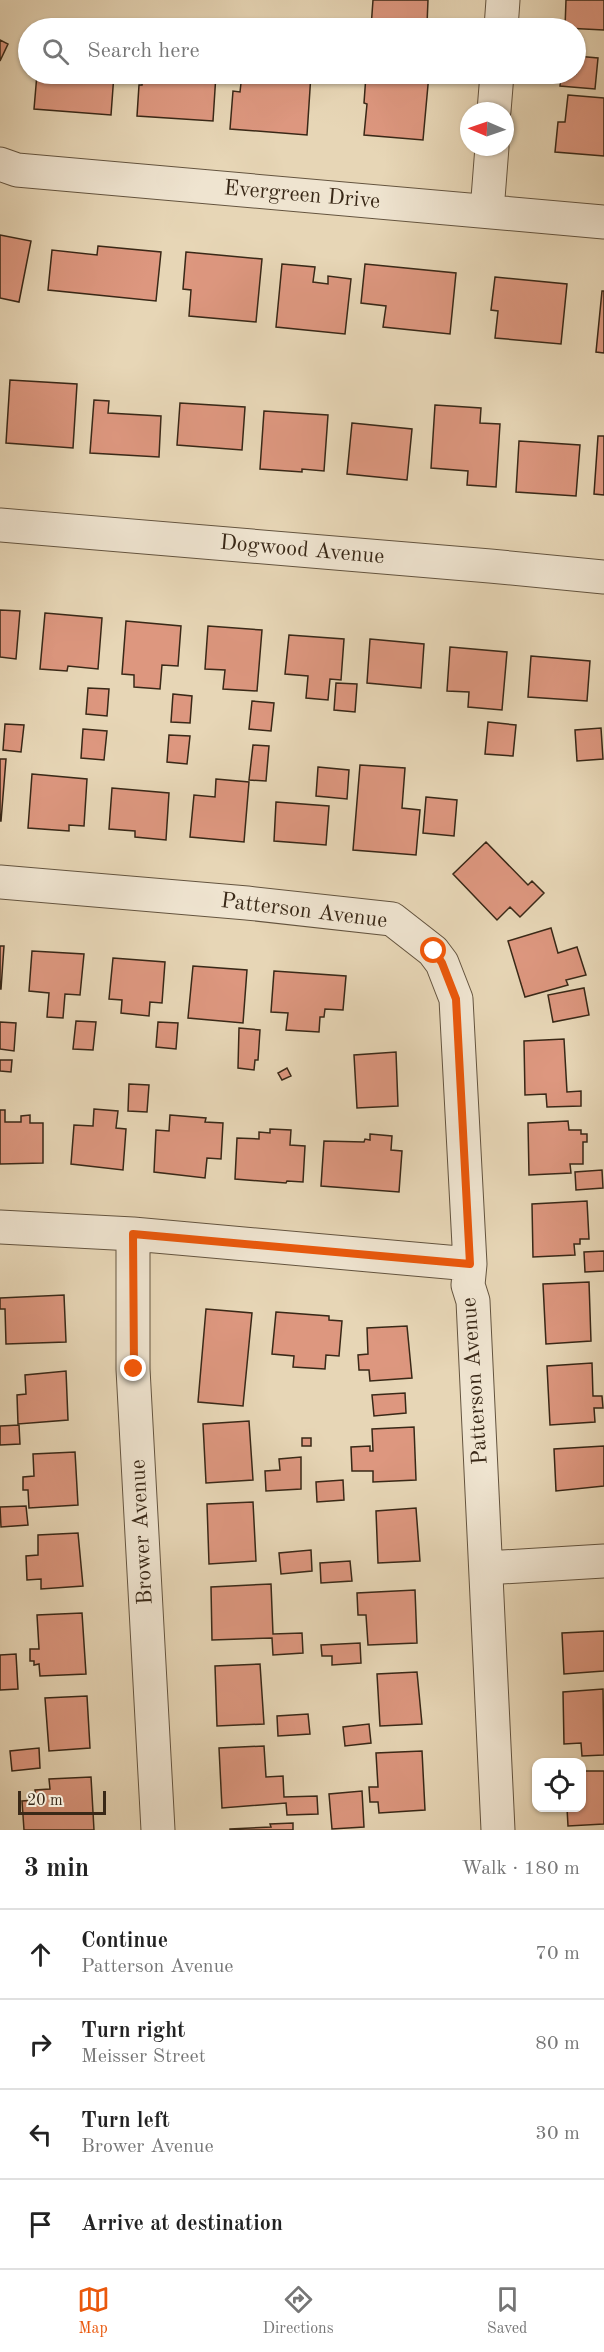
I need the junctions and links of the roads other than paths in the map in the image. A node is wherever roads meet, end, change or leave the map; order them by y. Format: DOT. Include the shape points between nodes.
graph roads {
  1 [pos="503,0"];
  2 [pos="502,18"];
  3 [pos="496,84"];
  4 [pos="495,102"];
  5 [pos="491,156"];
  6 [pos="0,164"];
  7 [pos="487,211"];
  8 [pos="604,222"];
  9 [pos="0,525"];
  10 [pos="604,578"];
  11 [pos="0,882"];
  12 [pos="0,1227"];
  13 [pos="133,1234"];
  14 [pos="470,1264"];
  15 [pos="604,1561"];
  16 [pos="486,1568"];
  17 [pos="158,1830"];
  18 [pos="498,1830"];
  1 -- 2 [label="street"];
  3 -- 4 [label="street"];
  5 -- 7 [label="street"];
  6 -- 7 [label="street, Evergreen Drive" via="17,170"];
  7 -- 8 [label="street, Evergreen Drive"];
  9 -- 10 [label="street, Dogwood Avenue"];
  11 -- 14 [label="street, Patterson Avenue" via="393,919 434,951 456,999"];
  12 -- 13 [label="street"];
  13 -- 14 [label="street"];
  13 -- 17 [label="street, Brower Avenue" via="134,1369"];
  14 -- 16 [label="street, Patterson Avenue" via="468,1285 473,1301"];
  15 -- 16 [label="street"];
  16 -- 18 [label="street, Patterson Avenue"];
}
